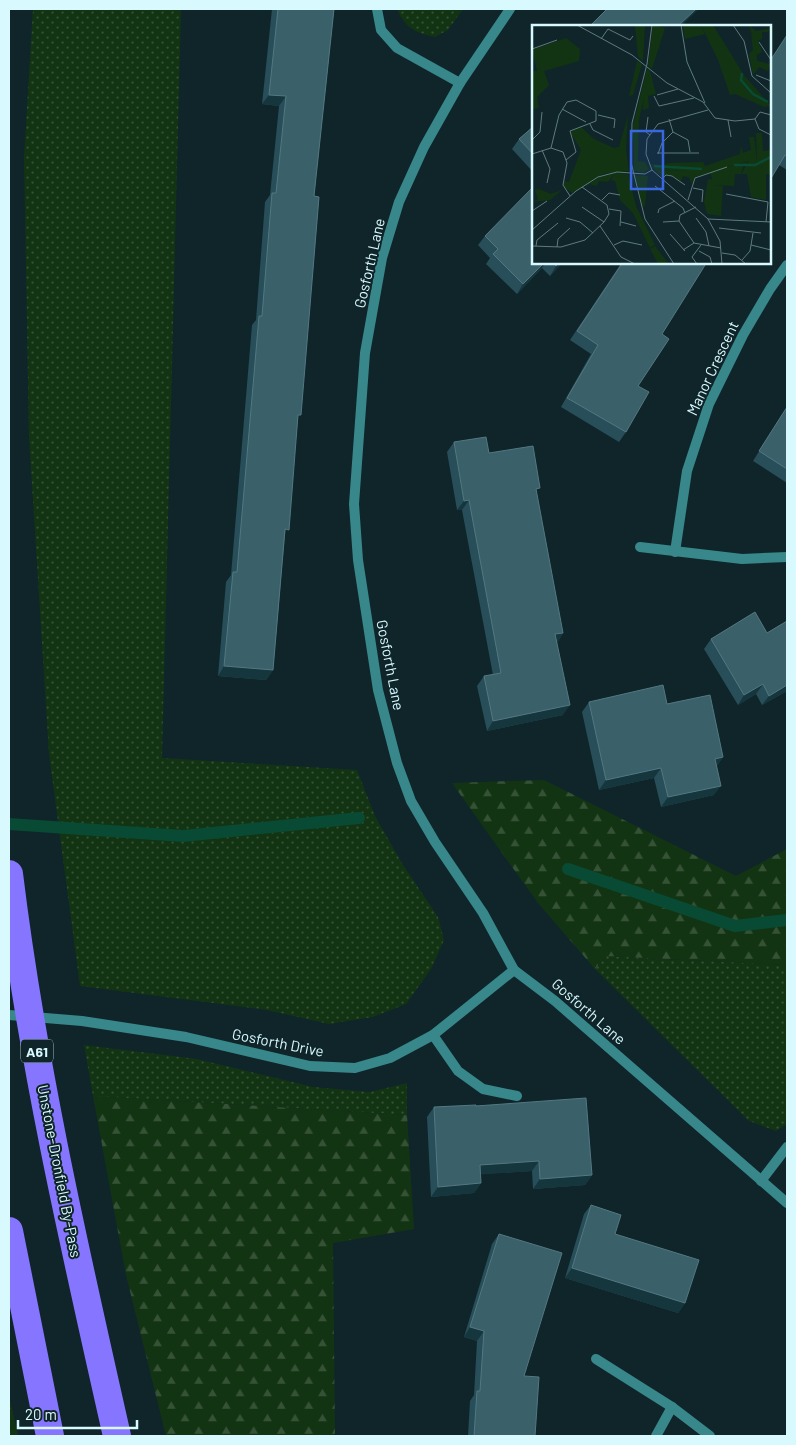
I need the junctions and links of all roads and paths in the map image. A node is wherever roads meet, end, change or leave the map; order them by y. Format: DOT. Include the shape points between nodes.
graph roads {
  1 [pos="376,9"];
  2 [pos="510,9"];
  3 [pos="460,83"];
  4 [pos="787,265"];
  5 [pos="640,547"];
  6 [pos="675,552"];
  7 [pos="787,557"];
  8 [pos="9,874"];
  9 [pos="514,970"];
  10 [pos="9,1015"];
  11 [pos="433,1035"];
  12 [pos="517,1096"];
  13 [pos="787,1147"];
  14 [pos="761,1181"];
  15 [pos="787,1203"];
  16 [pos="10,1236"];
  17 [pos="596,1359"];
  18 [pos="672,1408"];
  19 [pos="50,1436"];
  20 [pos="117,1436"];
  21 [pos="656,1436"];
  22 [pos="710,1436"];
  1 -- 3 [label="street" via="381,30 397,48"];
  2 -- 3 [label="street, Gosforth Lane"];
  3 -- 9 [label="street, Gosforth Lane" via="424,147 399,202 382,258 364,353 354,504 358,560 378,690 397,763 411,801 483,913"];
  4 -- 6 [label="street, Manor Crescent" via="743,334 709,404 687,471"];
  5 -- 6 [label="street"];
  6 -- 7 [label="street" via="742,559"];
  8 -- 20 [label="highway, Unstone-Dronfield By-Pass / A61" via="18,952 70,1227"];
  9 -- 11 [label="street, Gosforth Drive"];
  9 -- 14 [label="street, Gosforth Lane" via="556,1001"];
  10 -- 11 [label="street, Gosforth Drive" via="82,1021 186,1037 310,1066 355,1068 390,1058"];
  11 -- 12 [label="street" via="458,1071 483,1089"];
  13 -- 14 [label="street"];
  14 -- 15 [label="street, Gosforth Lane"];
  16 -- 19 [label="highway"];
  17 -- 18 [label="street"];
  18 -- 21 [label="street"];
  18 -- 22 [label="street"];
}
